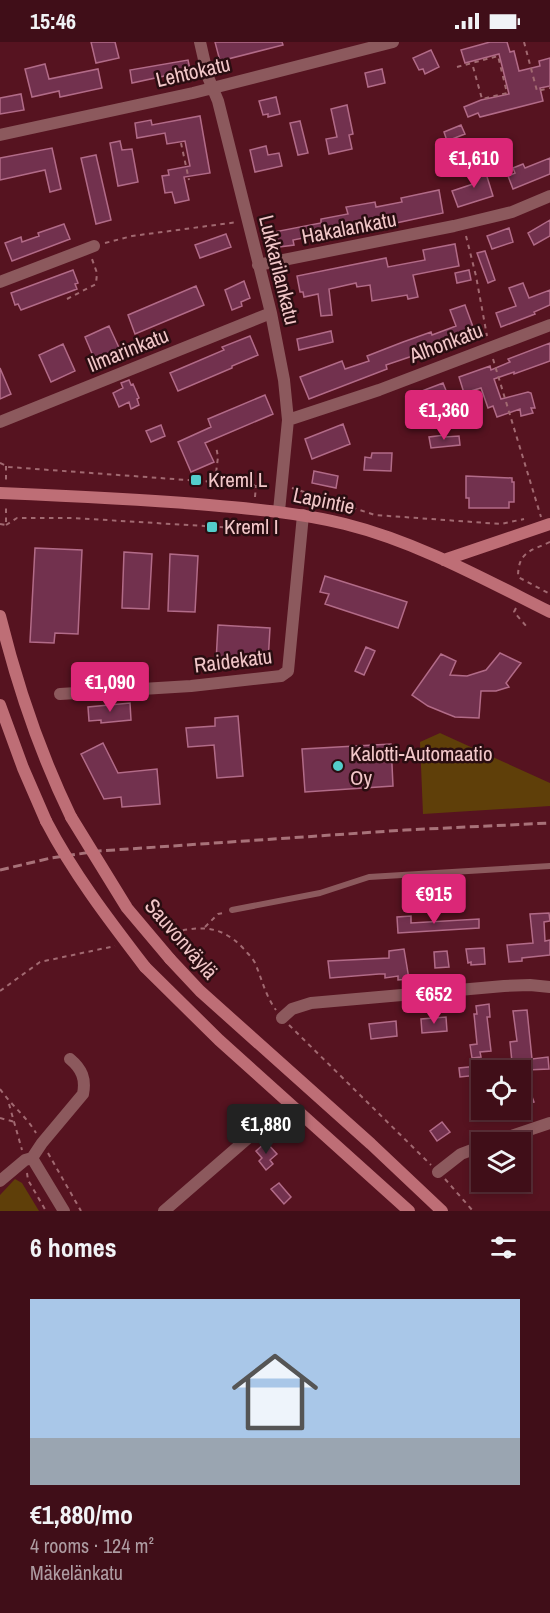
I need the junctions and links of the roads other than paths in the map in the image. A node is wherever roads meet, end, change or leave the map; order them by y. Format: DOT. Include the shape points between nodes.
graph roads {
  1 [pos="200,42"];
  2 [pos="393,42"];
  3 [pos="214,88"];
  4 [pos="0,135"];
  5 [pos="550,196"];
  6 [pos="91,247"];
  7 [pos="258,265"];
  8 [pos="0,282"];
  9 [pos="271,313"];
  10 [pos="550,325"];
  11 [pos="288,420"];
  12 [pos="0,422"];
  13 [pos="0,493"];
  14 [pos="279,511"];
  15 [pos="303,514"];
  16 [pos="545,522"];
  17 [pos="444,560"];
  18 [pos="550,612"];
  19 [pos="0,616"];
  20 [pos="60,694"];
  21 [pos="0,705"];
  22 [pos="550,866"];
  23 [pos="232,910"];
  24 [pos="550,987"];
  25 [pos="282,1018"];
  26 [pos="70,1059"];
  27 [pos="550,1123"];
  28 [pos="262,1125"];
  29 [pos="523,1132"];
  30 [pos="471,1150"];
  31 [pos="27,1155"];
  32 [pos="438,1172"];
  33 [pos="0,1181"];
  34 [pos="406,1210"];
  35 [pos="64,1211"];
  36 [pos="164,1211"];
  37 [pos="442,1211"];
  1 -- 3 [label="street, Lukkarilankatu"];
  2 -- 3 [label="street, Lehtokatu"];
  3 -- 4 [label="street, Lehtokatu"];
  3 -- 7 [label="street, Lukkarilankatu"];
  5 -- 7 [label="street, Hakalankatu" via="513,212 463,224"];
  6 -- 8 [label="street"];
  7 -- 9 [label="street, Lukkarilankatu"];
  9 -- 11 [label="street, Lukkarilankatu"];
  9 -- 12 [label="street, Ilmarinkatu"];
  10 -- 11 [label="street, Alhonkatu"];
  11 -- 14 [label="street, Lukkarilankatu"];
  13 -- 14 [label="main road, Lapintie"];
  14 -- 15 [label="main road, Lapintie"];
  15 -- 17 [label="main road, Lapintie" via="385,536"];
  15 -- 20 [label="street, Raidekatu" via="288,671 281,676 191,686"];
  16 -- 17 [label="main road"];
  17 -- 18 [label="main road, Lapintie"];
  19 -- 37 [label="main road, Sauvonväylä, bridge" via="51,777 70,817 128,908 200,991"];
  21 -- 34 [label="main road, Sauvonväylä, bridge" via="23,768 60,848 146,967 219,1040"];
  22 -- 23 [label="lane" via="369,877 320,893"];
  24 -- 25 [label="street" via="500,986 310,1003 292,1009"];
  26 -- 31 [label="street" via="83,1075 83,1094"];
  27 -- 29 [label="street"];
  28 -- 36 [label="street"];
  30 -- 32 [label="street"];
  31 -- 33 [label="street"];
  31 -- 35 [label="street"];
}
